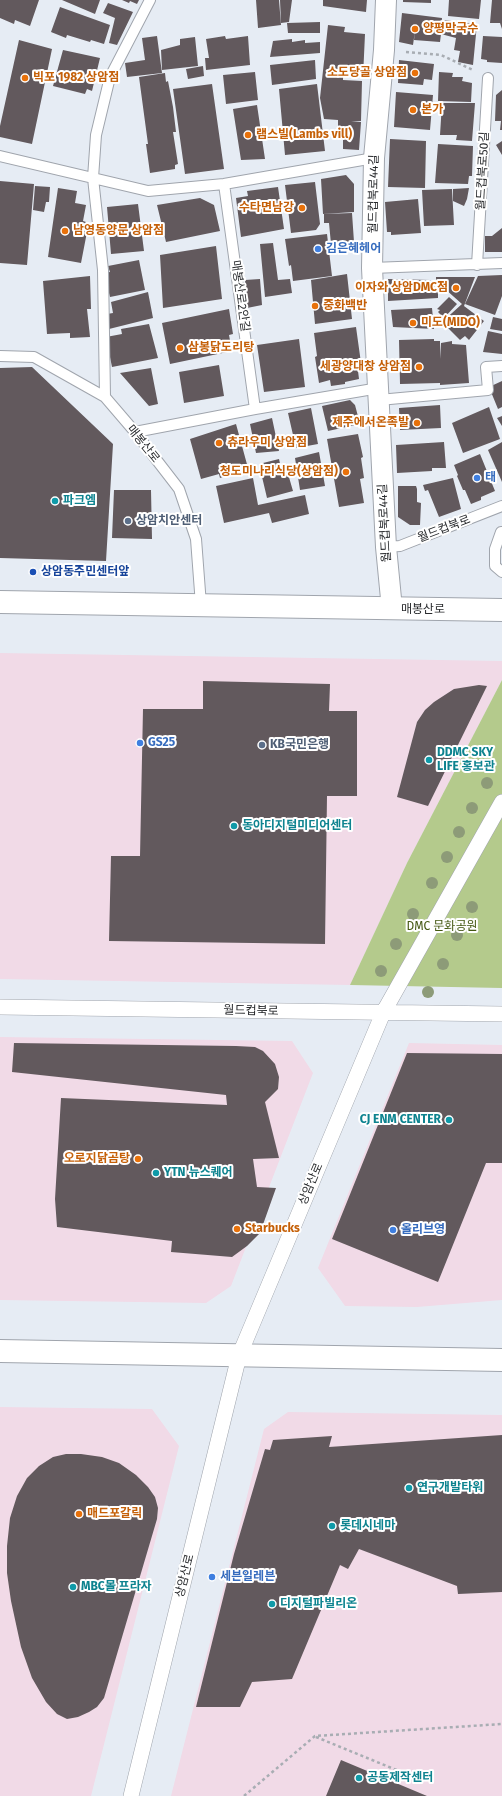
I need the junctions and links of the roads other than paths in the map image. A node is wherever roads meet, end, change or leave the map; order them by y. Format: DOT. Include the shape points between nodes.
graph roads {
  1 [pos="150,0"];
  2 [pos="386,0"];
  3 [pos="488,78"];
  4 [pos="0,156"];
  5 [pos="374,158"];
  6 [pos="93,178"];
  7 [pos="224,184"];
  8 [pos="502,263"];
  9 [pos="477,265"];
  10 [pos="372,268"];
  11 [pos="0,356"];
  12 [pos="502,366"];
  13 [pos="379,394"];
  14 [pos="105,397"];
  15 [pos="255,409"];
  16 [pos="135,432"];
  17 [pos="502,506"];
  18 [pos="501,532"];
  19 [pos="386,547"];
  20 [pos="502,572"];
  21 [pos="0,602"];
  22 [pos="201,604"];
  23 [pos="392,609"];
  24 [pos="502,610"];
  25 [pos="502,802"];
  26 [pos="0,1007"];
  27 [pos="383,1013"];
  28 [pos="502,1014"];
  29 [pos="0,1351"];
  30 [pos="239,1356"];
  31 [pos="502,1360"];
  32 [pos="131,1796"];
  1 -- 6 [label="lane" via="110,77 96,135"];
  2 -- 5 [label="street, 월드컵북로44길"];
  3 -- 9 [label="lane, 월드컵북로50길"];
  4 -- 6 [label="lane"];
  5 -- 7 [label="lane"];
  5 -- 10 [label="street, 월드컵북로44길"];
  6 -- 7 [label="lane" via="148,191"];
  6 -- 14 [label="lane" via="103,270"];
  7 -- 15 [label="lane, 매봉산로2안길"];
  8 -- 9 [label="lane"];
  9 -- 10 [label="lane"];
  10 -- 13 [label="street, 월드컵북로44길"];
  11 -- 14 [label="lane, 매봉산로" via="34,356"];
  12 -- 13 [label="lane" via="486,367 488,390"];
  13 -- 15 [label="lane"];
  13 -- 19 [label="street, 월드컵북로44길"];
  14 -- 16 [label="lane, 매봉산로"];
  15 -- 16 [label="lane"];
  16 -- 22 [label="lane, 매봉산로" via="179,489 196,539"];
  17 -- 19 [label="lane, 월드컵북로" via="400,546"];
  18 -- 20 [label="lane" via="495,549 495,566"];
  19 -- 23 [label="street, 월드컵북로44길"];
  21 -- 22 [label="main road, 매봉산로"];
  22 -- 23 [label="main road, 매봉산로"];
  23 -- 24 [label="main road, 매봉산로"];
  25 -- 27 [label="street, 상암산로"];
  26 -- 27 [label="street, 월드컵북로"];
  27 -- 28 [label="street, 월드컵북로"];
  27 -- 30 [label="street, 상암산로"];
  29 -- 30 [label="main road"];
  30 -- 31 [label="main road"];
  30 -- 32 [label="street, 상암산로"];
}
